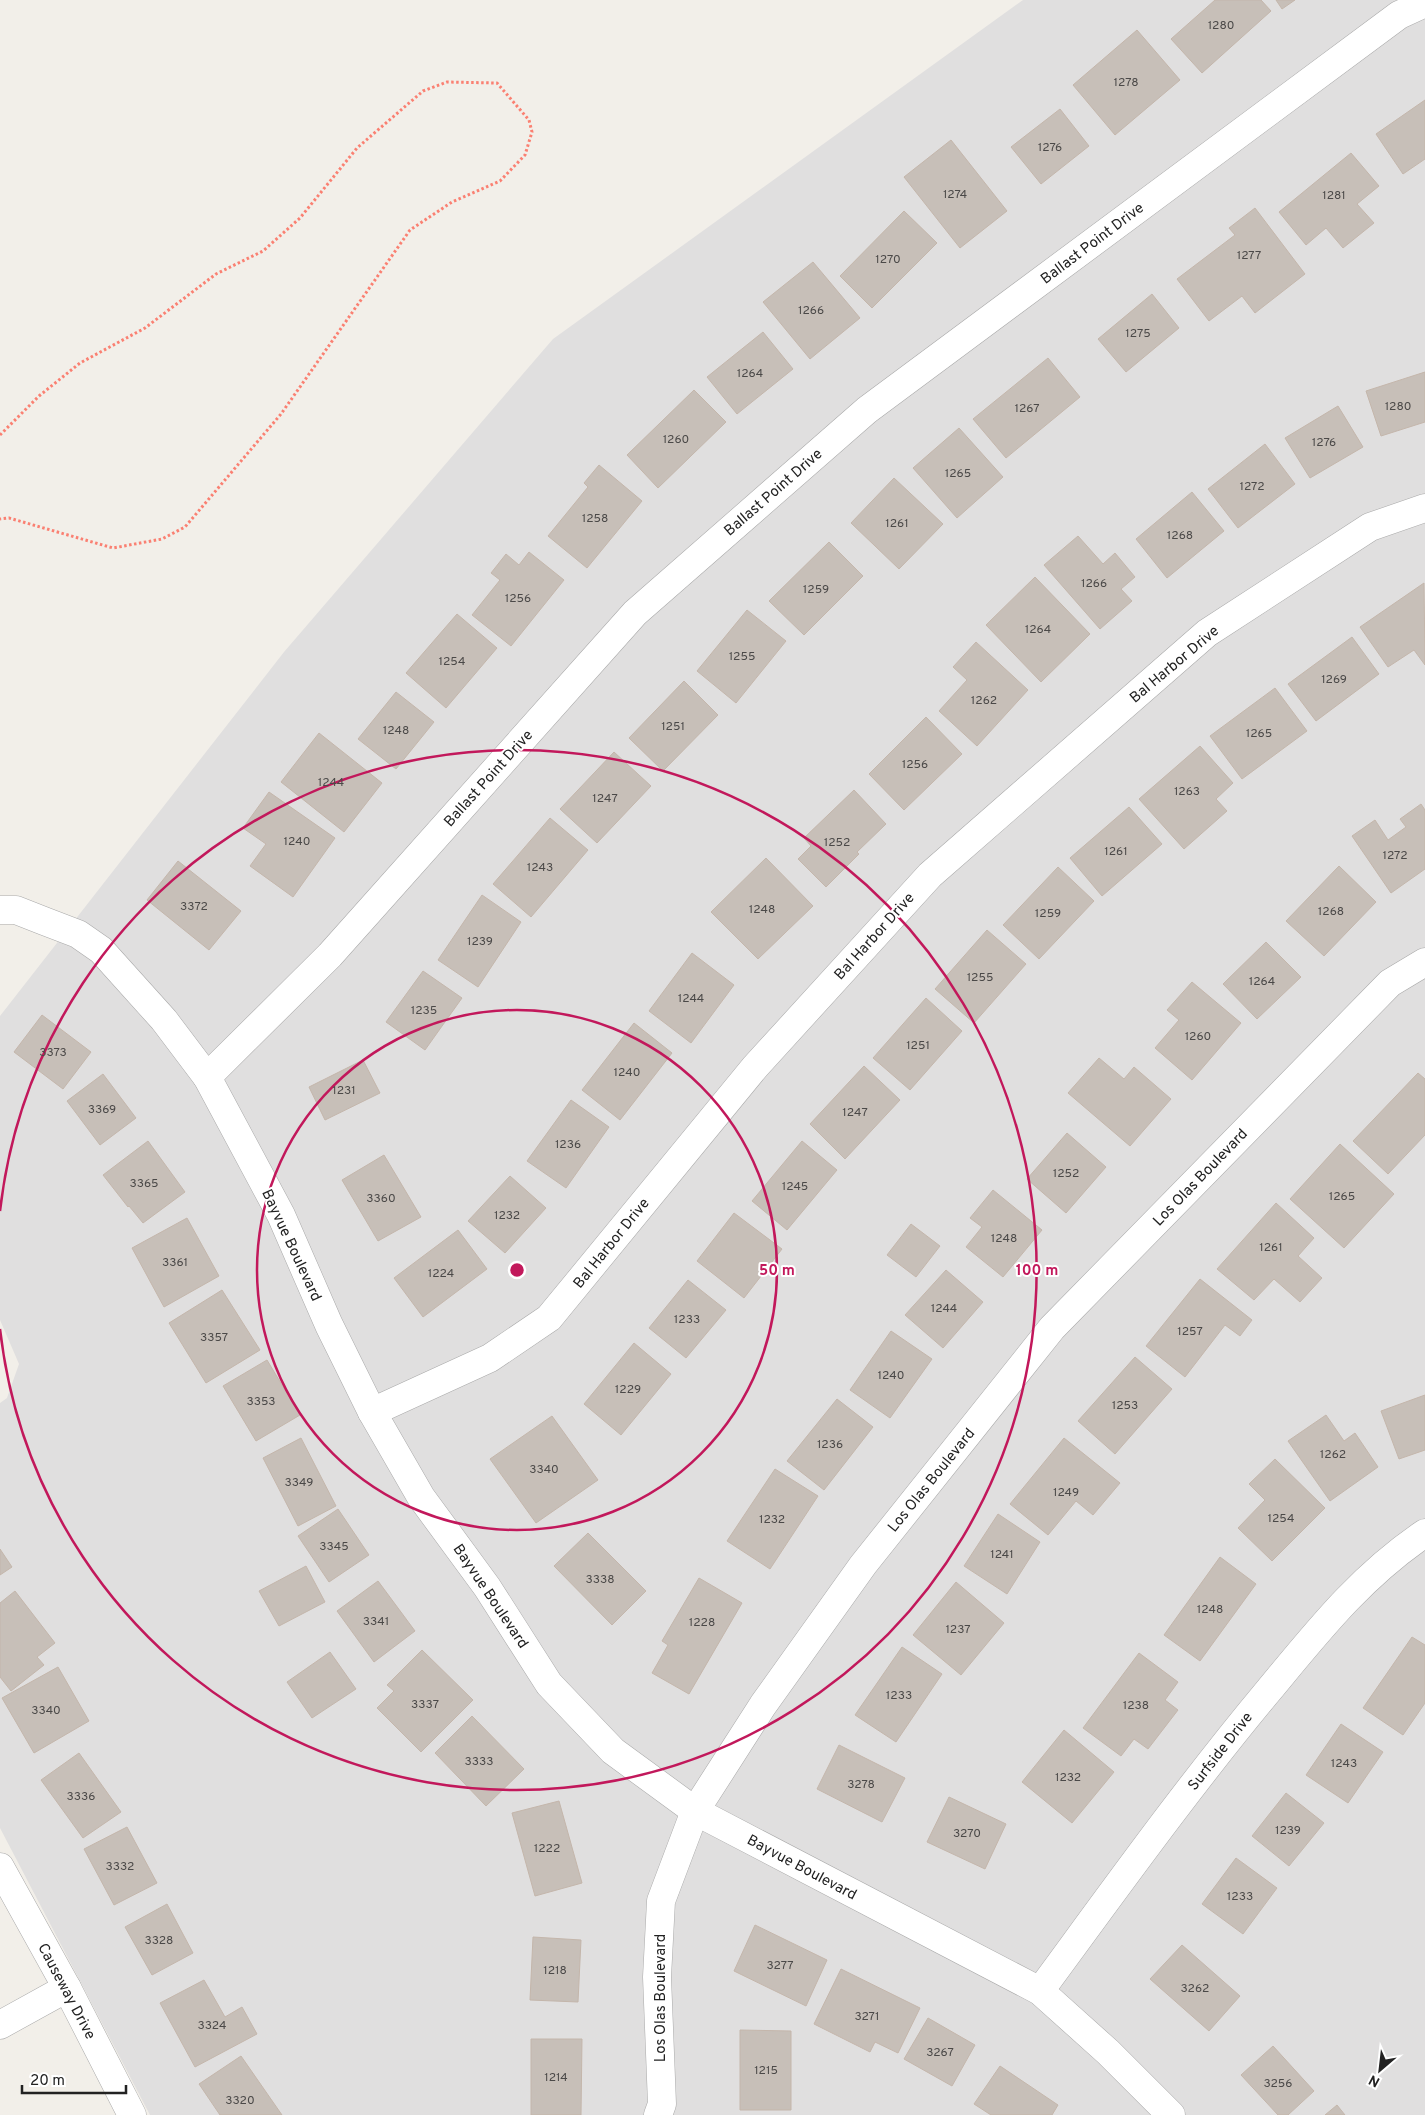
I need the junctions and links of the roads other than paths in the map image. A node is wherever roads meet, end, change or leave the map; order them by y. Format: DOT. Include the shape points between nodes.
graph roads {
  1 [pos="1425,2"];
  2 [pos="1425,508"];
  3 [pos="0,910"];
  4 [pos="1425,962"];
  5 [pos="207,1078"];
  6 [pos="372,1412"];
  7 [pos="1425,1533"];
  8 [pos="695,1811"];
  9 [pos="0,1867"];
  10 [pos="66,1988"];
  11 [pos="1040,1991"];
  12 [pos="0,2025"];
  13 [pos="132,2115"];
  14 [pos="658,2115"];
  15 [pos="1171,2115"];
  1 -- 5 [label="street, Ballast Point Drive" via="1399,15 866,410 635,613 330,955"];
  2 -- 6 [label="street, Bal Harbor Drive" via="1370,528 1206,633 930,875 754,1067 549,1318 490,1358"];
  3 -- 5 [label="street, Bayvue Boulevard" via="16,910 78,934 101,950 164,1020"];
  4 -- 8 [label="street, Los Olas Boulevard" via="1390,983 1052,1328 863,1564 763,1705"];
  5 -- 6 [label="street, Bayvue Boulevard" via="281,1215 329,1325"];
  6 -- 8 [label="street, Bayvue Boulevard" via="421,1497 487,1587 549,1684 612,1750"];
  7 -- 11 [label="street, Surfside Drive" via="1396,1553 1331,1616 1164,1822"];
  8 -- 11 [label="street, Bayvue Boulevard"];
  8 -- 14 [label="street, Los Olas Boulevard" via="661,1901 657,1977 662,2104"];
  9 -- 10 [label="street, Causeway Drive"];
  10 -- 12 [label="street"];
  10 -- 13 [label="street, Causeway Drive"];
  11 -- 15 [label="street, Bayvue Boulevard"];
}
